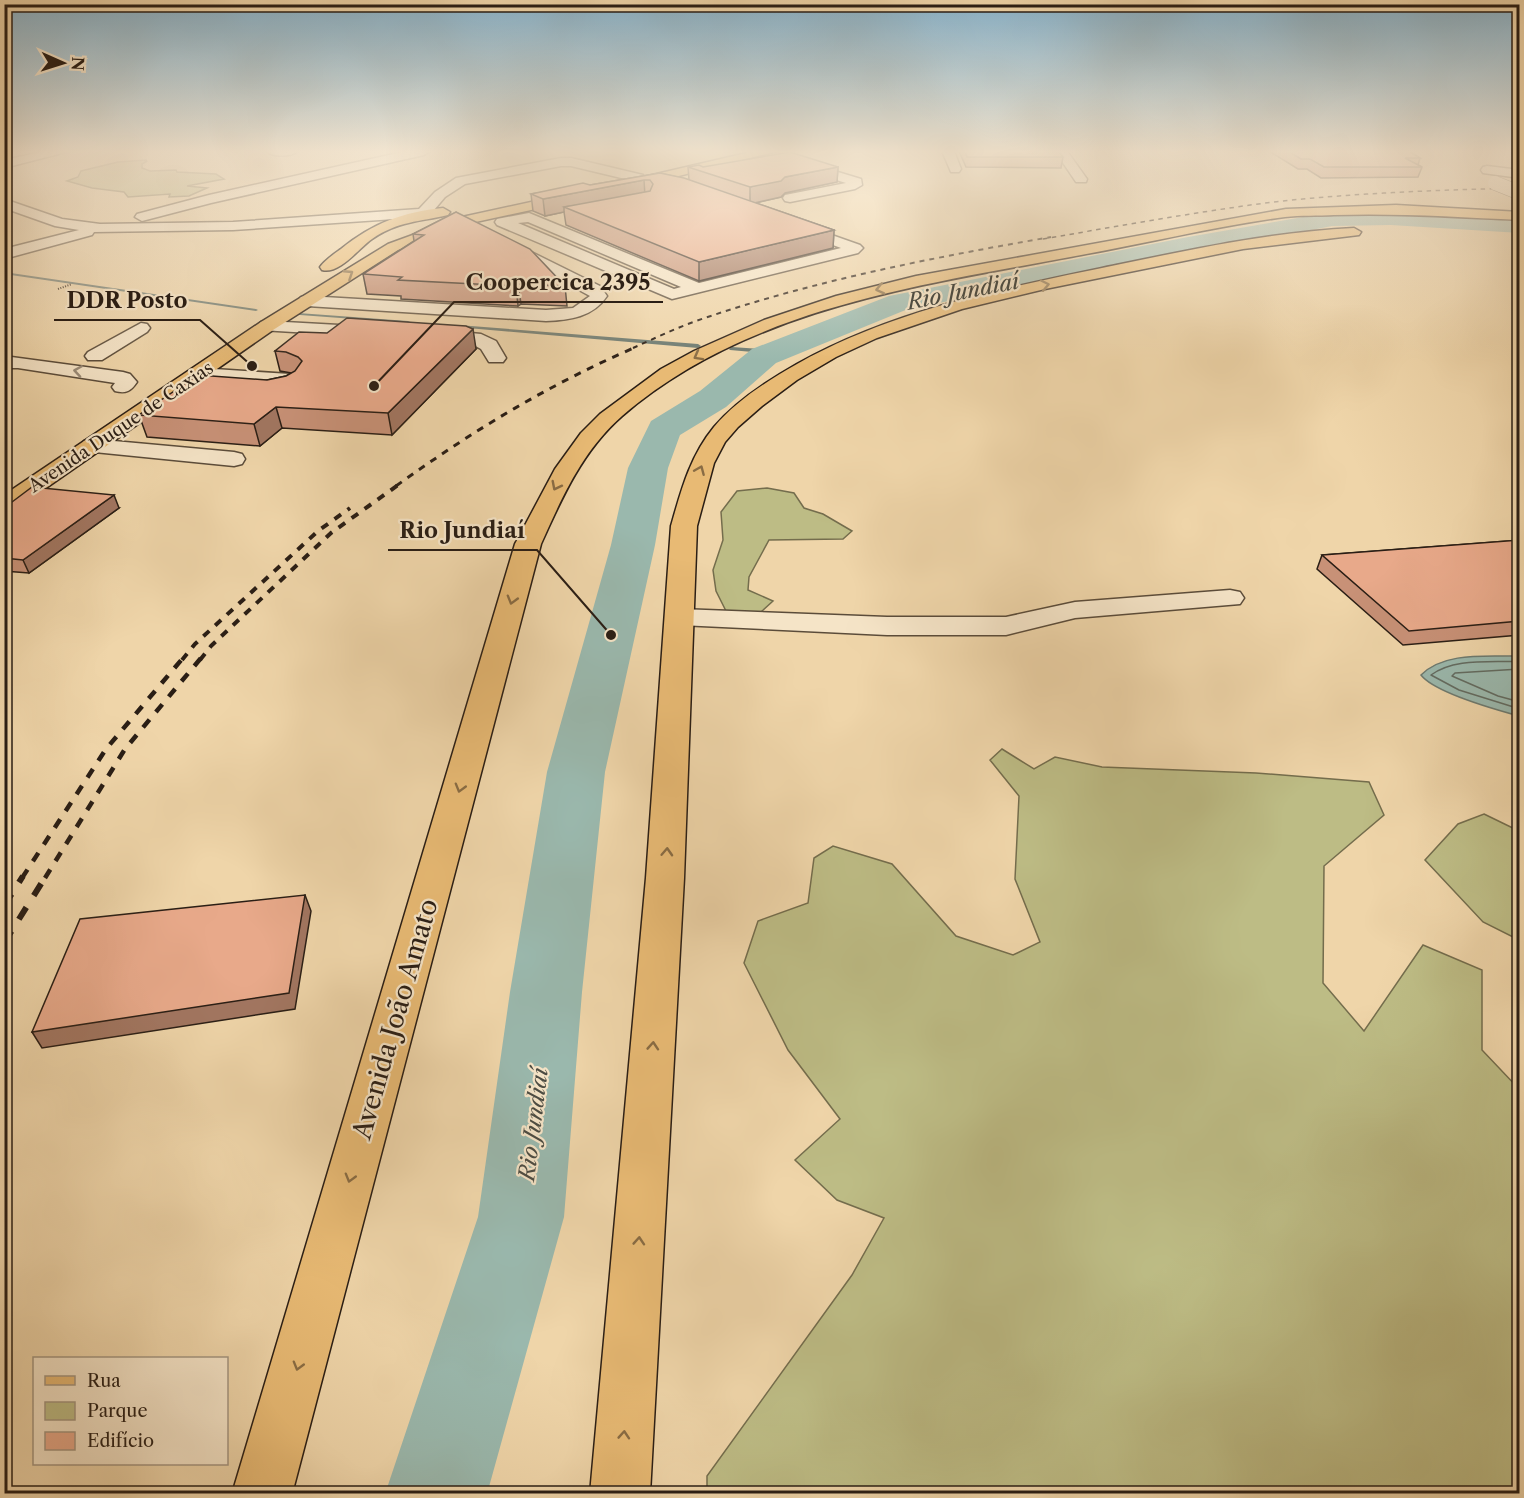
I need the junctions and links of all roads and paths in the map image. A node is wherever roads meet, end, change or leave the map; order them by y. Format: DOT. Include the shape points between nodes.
graph roads {
  1 [pos="54,221"];
  2 [pos="127,221"];
  3 [pos="308,221"];
  4 [pos="329,221"];
  5 [pos="393,221"];
  6 [pos="460,221"];
  7 [pos="474,221"];
  8 [pos="478,221"];
  9 [pos="507,221"];
  10 [pos="537,221"];
  11 [pos="553,221"];
  12 [pos="781,221"];
  13 [pos="1243,221"];
  14 [pos="502,222"];
  15 [pos="470,223"];
  16 [pos="543,223"];
  17 [pos="100,228"];
  18 [pos="519,228"];
  19 [pos="372,230"];
  20 [pos="1367,231"];
  21 [pos="424,234"];
  22 [pos="612,252"];
  23 [pos="4,254"];
  24 [pos="587,257"];
  25 [pos="72,284"];
  26 [pos="698,288"];
  27 [pos="58,289"];
  28 [pos="307,301"];
  29 [pos="267,326"];
  30 [pos="141,328"];
  31 [pos="308,329"];
  32 [pos="341,330"];
  33 [pos="286,347"];
  34 [pos="322,347"];
  35 [pos="95,356"];
  36 [pos="496,358"];
  37 [pos="4,362"];
  38 [pos="199,374"];
  39 [pos="243,377"];
  40 [pos="122,387"];
  41 [pos="93,446"];
  42 [pos="234,459"];
  43 [pos="4,488"];
  44 [pos="4,506"];
  45 [pos="1230,598"];
  46 [pos="680,616"];
  47 [pos="262,1494"];
  48 [pos="620,1494"];
  1 -- 17 [label="street"];
  2 -- 17 [label="street"];
  3 -- 17 [label="street"];
  4 -- 19 [label="street"];
  5 -- 19 [label="main road, Avenida Duque de Caxias"];
  6 -- 15 [label="main road, Avenida Duque de Caxias"];
  7 -- 15 [label="main road, Avenida Duque de Caxias"];
  8 -- 15 [label="main road, Avenida Duque de Caxias"];
  9 -- 14 [label="street"];
  10 -- 16 [label="street"];
  11 -- 16 [label="street"];
  12 -- 26 [label="street" via="855,248"];
  13 -- 47 [label="main road, Avenida João Amato, one-way" via="916,281 821,305 757,327 658,379 584,443 559,479 528,544"];
  14 -- 15 [label="street"];
  14 -- 18 [label="street"];
  15 -- 21 [label="main road, Avenida Duque de Caxias"];
  15 -- 28 [label="street" via="594,290 599,296 596,302 578,311 551,316"];
  16 -- 18 [label="street"];
  16 -- 22 [label="street"];
  17 -- 23 [label="street"];
  18 -- 24 [label="street"];
  19 -- 21 [label="main road"];
  19 -- 43 [label="main road, Avenida Duque de Caxias" via="301,289 244,329"];
  46 -- 20 [label="main road, one-way" via="684,526 698,470 722,431 763,394 818,359 873,332 957,304 1149,263 1311,235"];
  28 -- 21 [label="main road, Avenida Duque de Caxias, one-way" via="393,247"];
  22 -- 24 [label="street"];
  22 -- 26 [label="street"];
  24 -- 26 [label="street" via="672,294"];
  25 -- 27 [label="path"];
  28 -- 29 [label="main road, Avenida Duque de Caxias"];
  29 -- 31 [label="street"];
  29 -- 38 [label="main road, Avenida Duque de Caxias"];
  30 -- 35 [label="street"];
  31 -- 32 [label="street"];
  31 -- 33 [label="street"];
  32 -- 34 [label="street"];
  32 -- 36 [label="street" via="474,338 489,345"];
  40 -- 37 [label="street, one-way" via="127,382 123,378"];
  38 -- 39 [label="street"];
  38 -- 41 [label="main road, Avenida Duque de Caxias"];
  41 -- 42 [label="street"];
  41 -- 44 [label="main road, Avenida Duque de Caxias"];
  45 -- 46 [label="street" via="1075,610 1005,626 887,626"];
  48 -- 46 [label="main road, one-way"];
}
